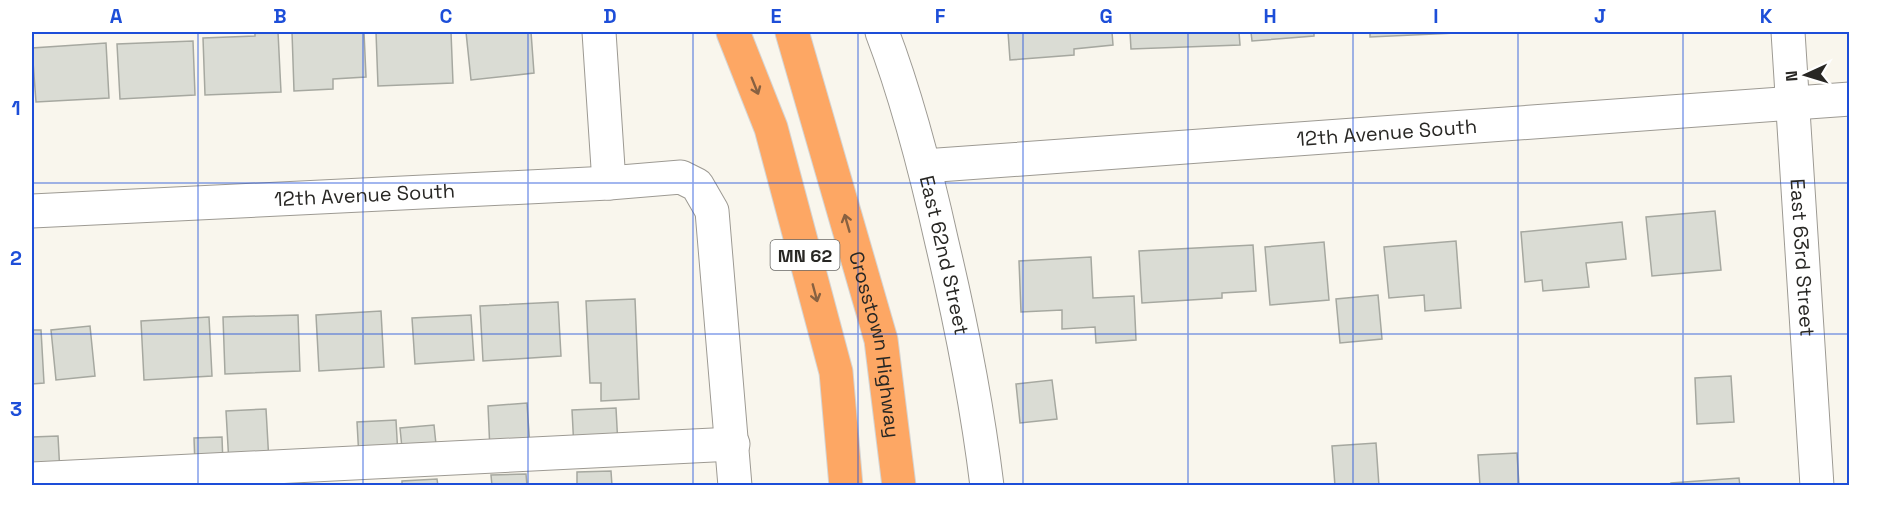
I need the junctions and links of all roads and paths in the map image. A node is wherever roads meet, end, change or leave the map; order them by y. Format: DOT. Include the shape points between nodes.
graph roads {
  1 [pos="599,32"];
  2 [pos="733,32"];
  3 [pos="792,32"];
  4 [pos="882,32"];
  5 [pos="1788,32"];
  6 [pos="1850,99"];
  7 [pos="1793,104"];
  8 [pos="924,166"];
  9 [pos="609,183"];
  10 [pos="32,211"];
  11 [pos="733,444"];
  12 [pos="32,479"];
  13 [pos="735,486"];
  14 [pos="846,486"];
  15 [pos="899,486"];
  16 [pos="987,486"];
  17 [pos="1817,486"];
  1 -- 9 [label="street"];
  2 -- 14 [label="highway, MN 62, one-way" via="771,128 836,372"];
  15 -- 3 [label="highway, Crosstown Highway / MN 62, one-way" via="881,340"];
  4 -- 8 [label="street, East 62nd Street"];
  5 -- 7 [label="street, East 63rd Street"];
  6 -- 7 [label="street, 12th Avenue South"];
  7 -- 8 [label="street, 12th Avenue South"];
  7 -- 17 [label="street, East 63rd Street"];
  8 -- 16 [label="street, East 62nd Street" via="980,423"];
  9 -- 10 [label="street, 12th Avenue South"];
  9 -- 11 [label="street, 12th Avenue South" via="681,177 696,185 712,211"];
  11 -- 12 [label="street"];
  11 -- 13 [label="street"];
}
